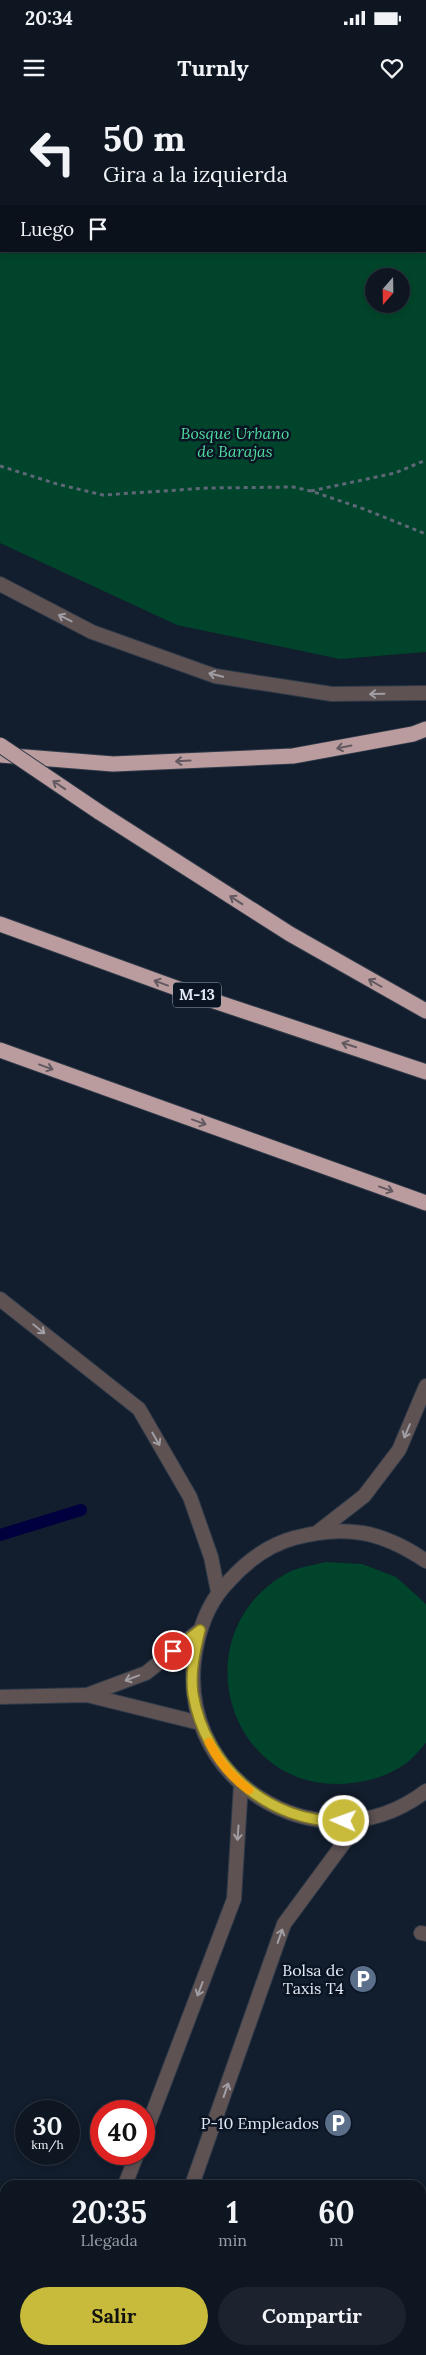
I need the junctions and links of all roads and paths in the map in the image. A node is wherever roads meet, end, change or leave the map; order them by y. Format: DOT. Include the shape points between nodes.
graph roads {
  1 [pos="426,460"];
  2 [pos="0,466"];
  3 [pos="311,491"];
  4 [pos="426,534"];
  5 [pos="0,584"];
  6 [pos="426,693"];
  7 [pos="426,729"];
  8 [pos="0,745"];
  9 [pos="0,755"];
  10 [pos="0,924"];
  11 [pos="422,1009"];
  12 [pos="0,1050"];
  13 [pos="426,1072"];
  14 [pos="426,1204"];
  15 [pos="0,1300"];
  16 [pos="426,1386"];
  17 [pos="319,1531"];
  18 [pos="426,1560"];
  19 [pos="218,1592"];
  20 [pos="200,1630"];
  21 [pos="87,1695"];
  22 [pos="0,1697"];
  23 [pos="200,1723"];
  24 [pos="241,1784"];
  25 [pos="426,1791"];
  26 [pos="360,1821"];
  27 [pos="155,2107"];
  28 [pos="133,2165"];
  29 [pos="127,2180"];
  30 [pos="194,2180"];
  1 -- 3 [label="path" via="395,472"];
  2 -- 3 [label="path" via="103,495 217,488 293,487"];
  3 -- 4 [label="path"];
  6 -- 5 [label="street, one-way" via="332,694 215,676 92,632"];
  7 -- 9 [label="highway, one-way" via="293,756 113,764"];
  11 -- 8 [label="highway, one-way, bridge" via="290,934"];
  13 -- 10 [label="highway, M-13, one-way" via="190,993"];
  12 -- 14 [label="highway, one-way"];
  15 -- 19 [label="street, one-way" via="139,1409 190,1497 211,1558"];
  16 -- 17 [label="street, one-way" via="399,1450 364,1496"];
  17 -- 18 [label="street" via="362,1531 403,1545"];
  17 -- 19 [label="street" via="280,1542 246,1562"];
  19 -- 20 [label="street"];
  20 -- 21 [label="street, one-way" via="146,1673"];
  20 -- 23 [label="street" via="193,1660 193,1692"];
  21 -- 22 [label="street"];
  21 -- 23 [label="street"];
  23 -- 24 [label="street" via="216,1756"];
  24 -- 26 [label="street" via="267,1803 296,1816 328,1822"];
  24 -- 27 [label="street, one-way" via="234,1899"];
  25 -- 26 [label="street" via="407,1805"];
  30 -- 26 [label="street, one-way" via="284,1924"];
  28 -- 29 [label="street"];
}
